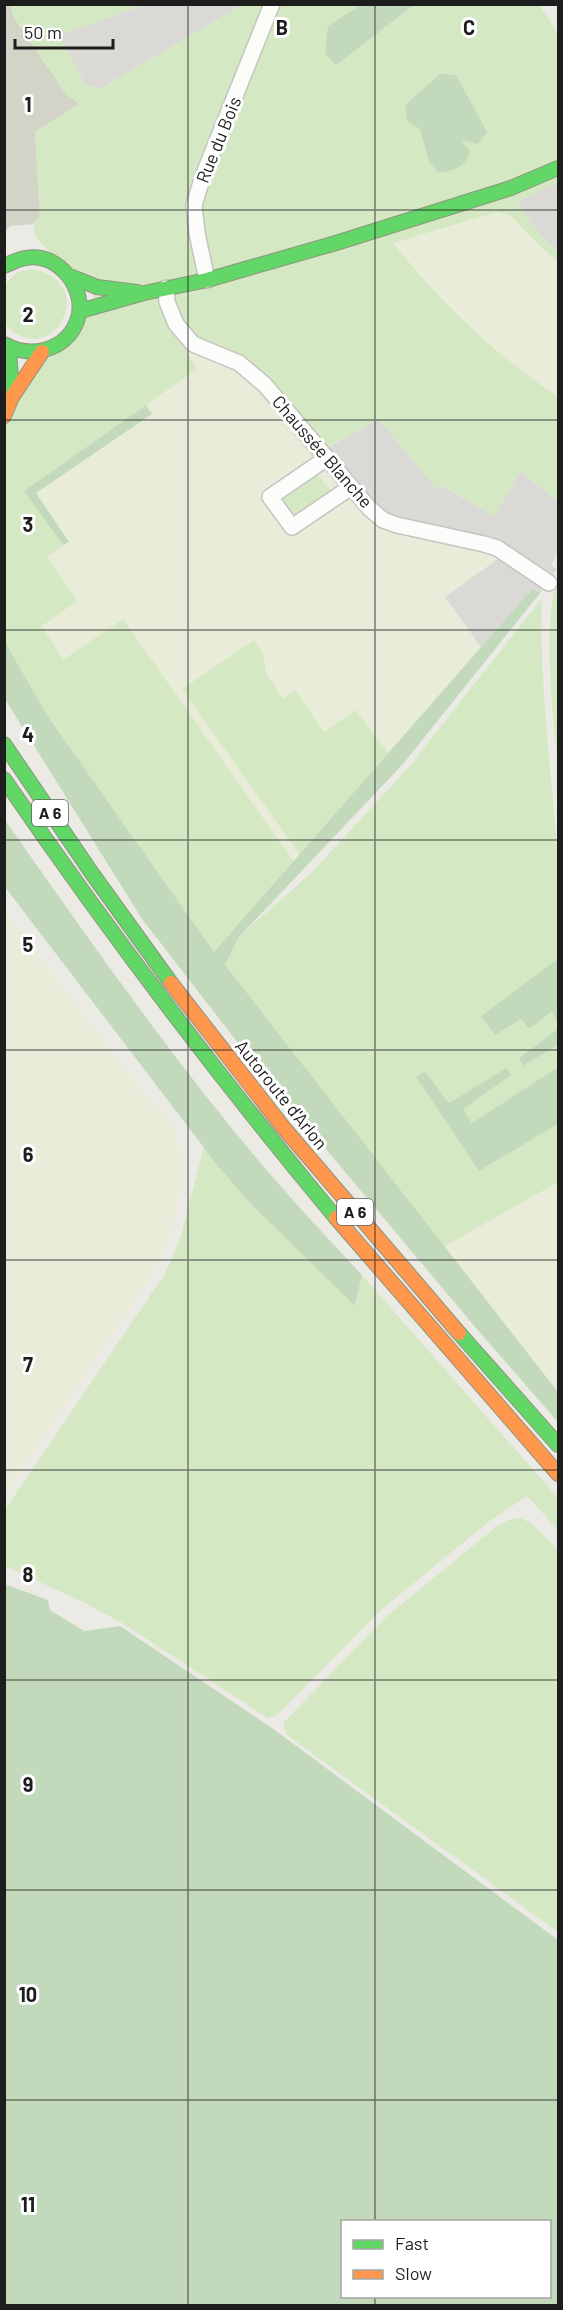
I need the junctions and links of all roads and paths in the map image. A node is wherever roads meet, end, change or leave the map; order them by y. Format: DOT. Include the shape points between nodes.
graph roads {
  1 [pos="272,4"];
  2 [pos="558,168"];
  3 [pos="4,266"];
  4 [pos="72,277"];
  5 [pos="207,280"];
  6 [pos="166,288"];
  7 [pos="144,293"];
  8 [pos="80,311"];
  9 [pos="7,345"];
  10 [pos="42,352"];
  11 [pos="12,397"];
  12 [pos="4,416"];
  13 [pos="327,458"];
  14 [pos="351,487"];
  15 [pos="549,583"];
  16 [pos="4,744"];
  17 [pos="4,779"];
  18 [pos="4,790"];
  19 [pos="24,808"];
  20 [pos="558,1445"];
  21 [pos="558,1474"];
  1 -- 5 [label="street, Rue du Bois" via="194,205"];
  2 -- 5 [label="main road" via="424,216"];
  3 -- 4 [label="main road" via="26,257 39,257 57,264"];
  4 -- 7 [label="main road" via="97,287"];
  4 -- 8 [label="main road"];
  5 -- 6 [label="main road"];
  6 -- 7 [label="main road"];
  6 -- 13 [label="street, Chaussée Blanche" via="176,324 193,344 239,363 265,385"];
  7 -- 8 [label="main road"];
  8 -- 10 [label="main road" via="67,338"];
  9 -- 10 [label="main road" via="19,351"];
  9 -- 11 [label="main road"];
  10 -- 11 [label="main road"];
  11 -- 12 [label="main road"];
  13 -- 14 [label="street, Chaussée Blanche"];
  13 -- 14 [label="street" via="270,497 292,528"];
  14 -- 15 [label="street, Chaussée Blanche" via="383,520 496,548"];
  16 -- 20 [label="main road, Autoroute d'Arlon / A 6" via="97,881 244,1078 322,1175"];
  17 -- 19 [label="main road, Autoroute d'Arlon / A 6"];
  18 -- 19 [label="main road, A 6"];
  19 -- 21 [label="main road, Autoroute d'Arlon / A 6" via="232,1094 315,1196"];
}
